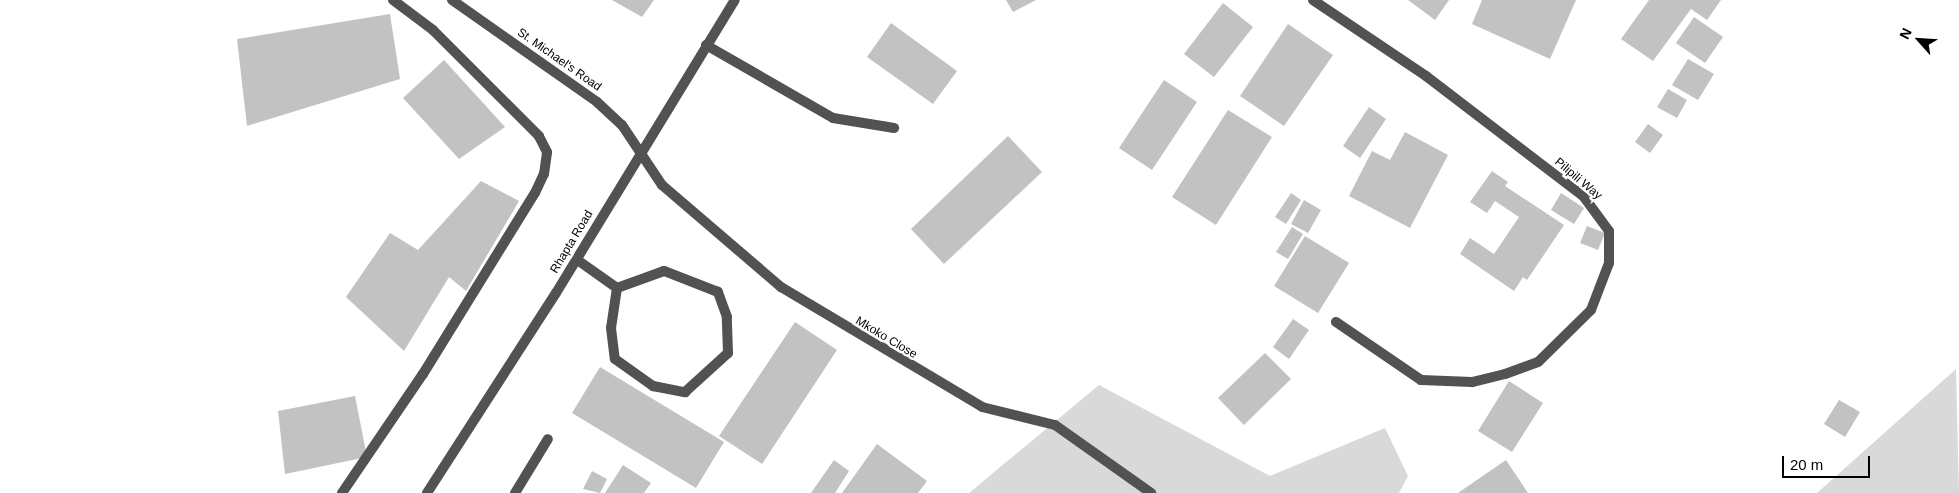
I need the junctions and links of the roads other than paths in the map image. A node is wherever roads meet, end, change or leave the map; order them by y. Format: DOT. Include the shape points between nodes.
graph roads {
  1 [pos="393,0"];
  2 [pos="452,0"];
  3 [pos="735,0"];
  4 [pos="1313,0"];
  5 [pos="1326,4"];
  6 [pos="706,46"];
  7 [pos="894,128"];
  8 [pos="639,154"];
  9 [pos="576,259"];
  10 [pos="617,288"];
  11 [pos="1336,322"];
  12 [pos="548,439"];
  13 [pos="342,493"];
  14 [pos="427,493"];
  15 [pos="515,493"];
  16 [pos="1151,493"];
  1 -- 13 [label="street" via="433,30 539,136 547,152 544,174 535,193 423,374"];
  2 -- 8 [label="street, St. Michael's Road" via="597,102 622,125"];
  3 -- 6 [label="street, Rhapta Road"];
  4 -- 5 [label="street, Pilipili Way"];
  5 -- 11 [label="street, Pilipili Way" via="1584,197 1609,231 1609,263 1591,310 1538,362 1505,374 1472,382 1421,380"];
  6 -- 7 [label="street" via="833,118"];
  6 -- 8 [label="street, Rhapta Road"];
  8 -- 9 [label="street, Rhapta Road"];
  8 -- 16 [label="street, Mkoko Close" via="686,208 781,287 982,407 1031,416 1055,425"];
  9 -- 10 [label="street"];
  9 -- 14 [label="street, Rhapta Road"];
  10 -- 10 [label="street" via="611,328 615,358 653,386 685,392 728,354 727,317 718,292 664,271"];
  12 -- 15 [label="street"];
}
